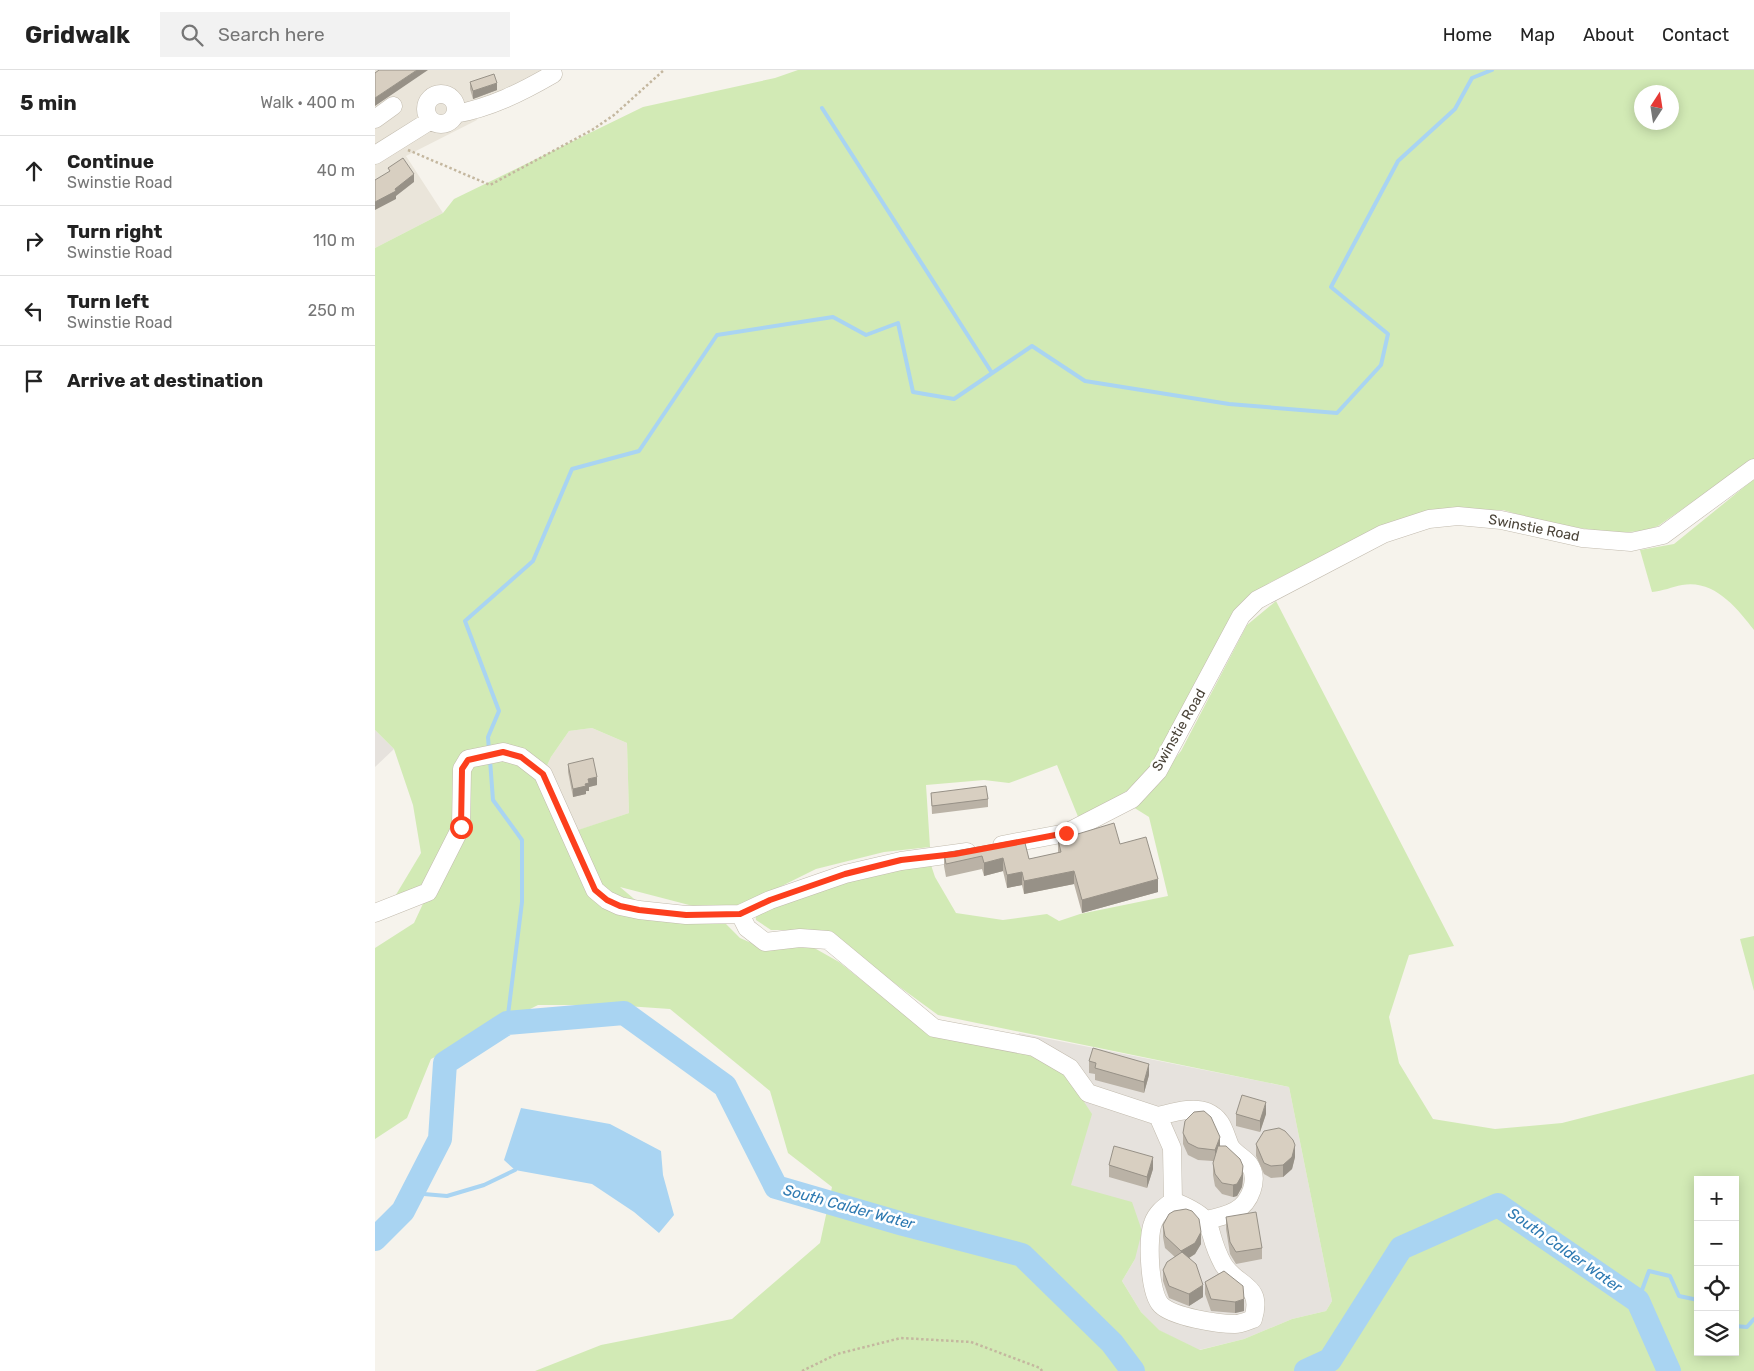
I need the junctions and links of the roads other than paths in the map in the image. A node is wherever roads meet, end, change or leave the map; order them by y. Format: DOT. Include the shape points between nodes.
graph roads {
  1 [pos="553,74"];
  2 [pos="393,106"];
  3 [pos="455,114"];
  4 [pos="375,118"];
  5 [pos="431,120"];
  6 [pos="375,155"];
  7 [pos="1754,468"];
  8 [pos="375,913"];
  9 [pos="740,914"];
  10 [pos="1158,1116"];
  11 [pos="1173,1201"];
  12 [pos="1206,1220"];
  1 -- 3 [label="street" via="519,94"];
  2 -- 4 [label="street"];
  3 -- 5 [label="street" via="445,124"];
  3 -- 5 [label="street" via="456,105 450,97 436,95 427,106"];
  5 -- 6 [label="street"];
  7 -- 9 [label="street, Swinstie Road" via="1663,535 1631,542 1582,538 1501,520 1458,516 1429,519 1383,534 1257,600 1241,616 1157,771 1132,800 1066,833 955,854 901,860 845,874"];
  8 -- 9 [label="street, Swinstie Road" via="428,892 461,827 462,769 468,760 489,755 521,757 543,774 595,890 607,900 639,910 686,915"];
  9 -- 10 [label="street" via="747,928 765,942 800,938 828,940 934,1028 1034,1047 1069,1068 1088,1093"];
  10 -- 11 [label="street" via="1172,1148"];
  10 -- 12 [label="street" via="1206,1111 1218,1119 1231,1147 1250,1166 1254,1177 1247,1201 1238,1210"];
  11 -- 12 [label="street" via="1193,1209"];
  11 -- 12 [label="street" via="1160,1210 1152,1224 1152,1286 1161,1306 1216,1323 1237,1324 1253,1319 1257,1308 1251,1288 1224,1265"];
}
